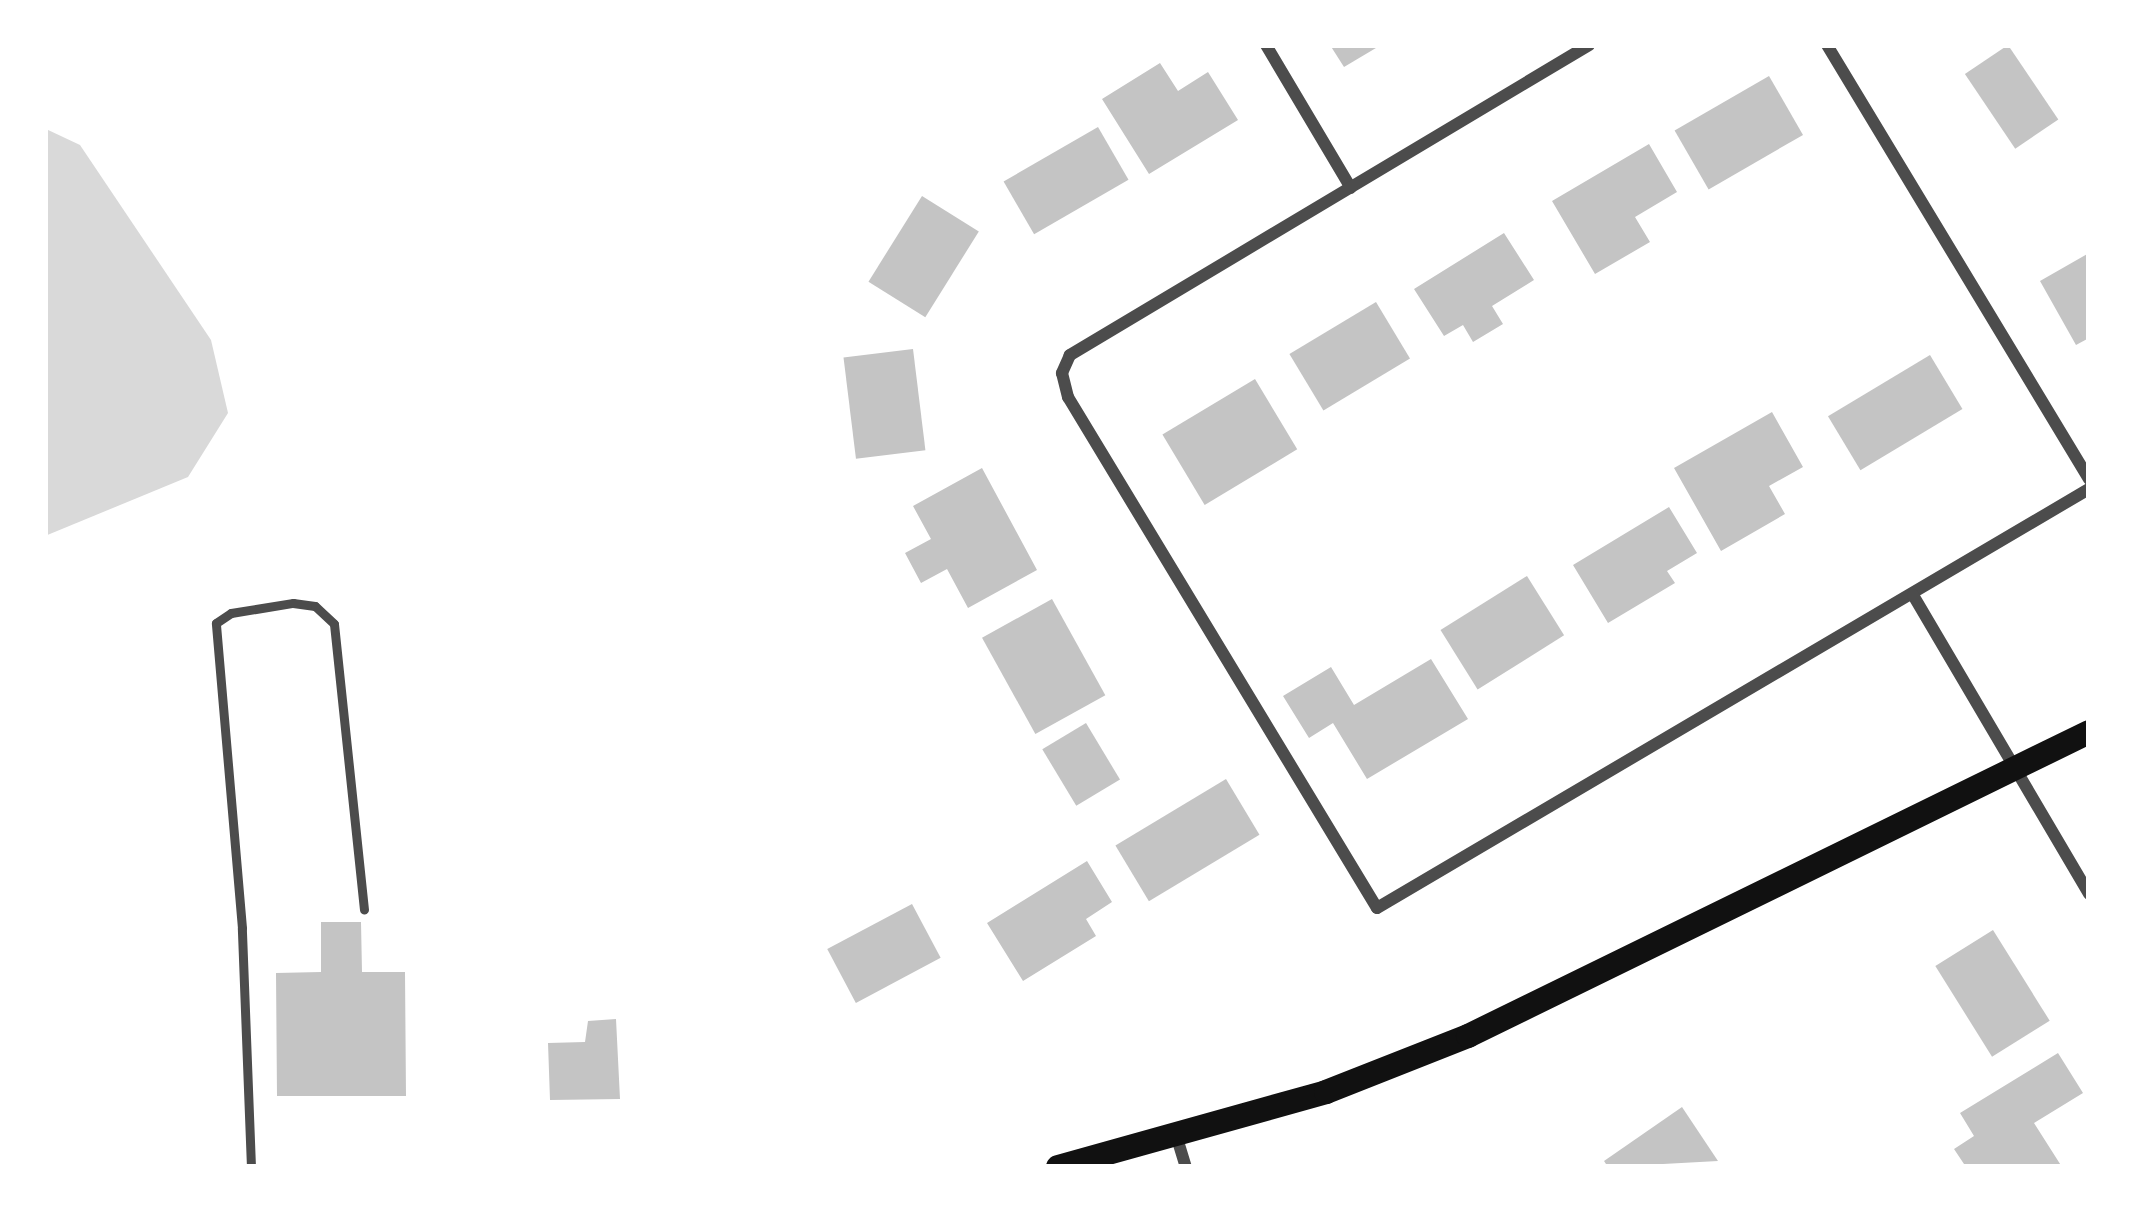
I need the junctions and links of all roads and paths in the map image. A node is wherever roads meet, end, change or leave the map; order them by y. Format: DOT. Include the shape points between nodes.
graph roads {
  1 [pos="1266,45"];
  2 [pos="1589,45"];
  3 [pos="1827,45"];
  4 [pos="1351,188"];
  5 [pos="2089,479"];
  6 [pos="2089,489"];
  7 [pos="1912,595"];
  8 [pos="2089,732"];
  9 [pos="2015,768"];
  10 [pos="2084,877"];
  11 [pos="2089,894"];
  12 [pos="364,908"];
  13 [pos="1178,1138"];
  14 [pos="250,1167"];
  15 [pos="1058,1167"];
  16 [pos="1186,1167"];
  1 -- 4 [label="street"];
  2 -- 4 [label="street"];
  3 -- 5 [label="street"];
  4 -- 7 [label="street" via="1070,356 1063,374 1067,397 1377,908"];
  6 -- 7 [label="street"];
  7 -- 9 [label="street"];
  8 -- 9 [label="main road"];
  9 -- 10 [label="street"];
  9 -- 13 [label="main road" via="1468,1036"];
  10 -- 11 [label="street"];
  12 -- 14 [label="lane" via="334,624 315,606 293,603 231,613 216,623 242,928"];
  13 -- 15 [label="main road"];
  13 -- 16 [label="street"];
}
